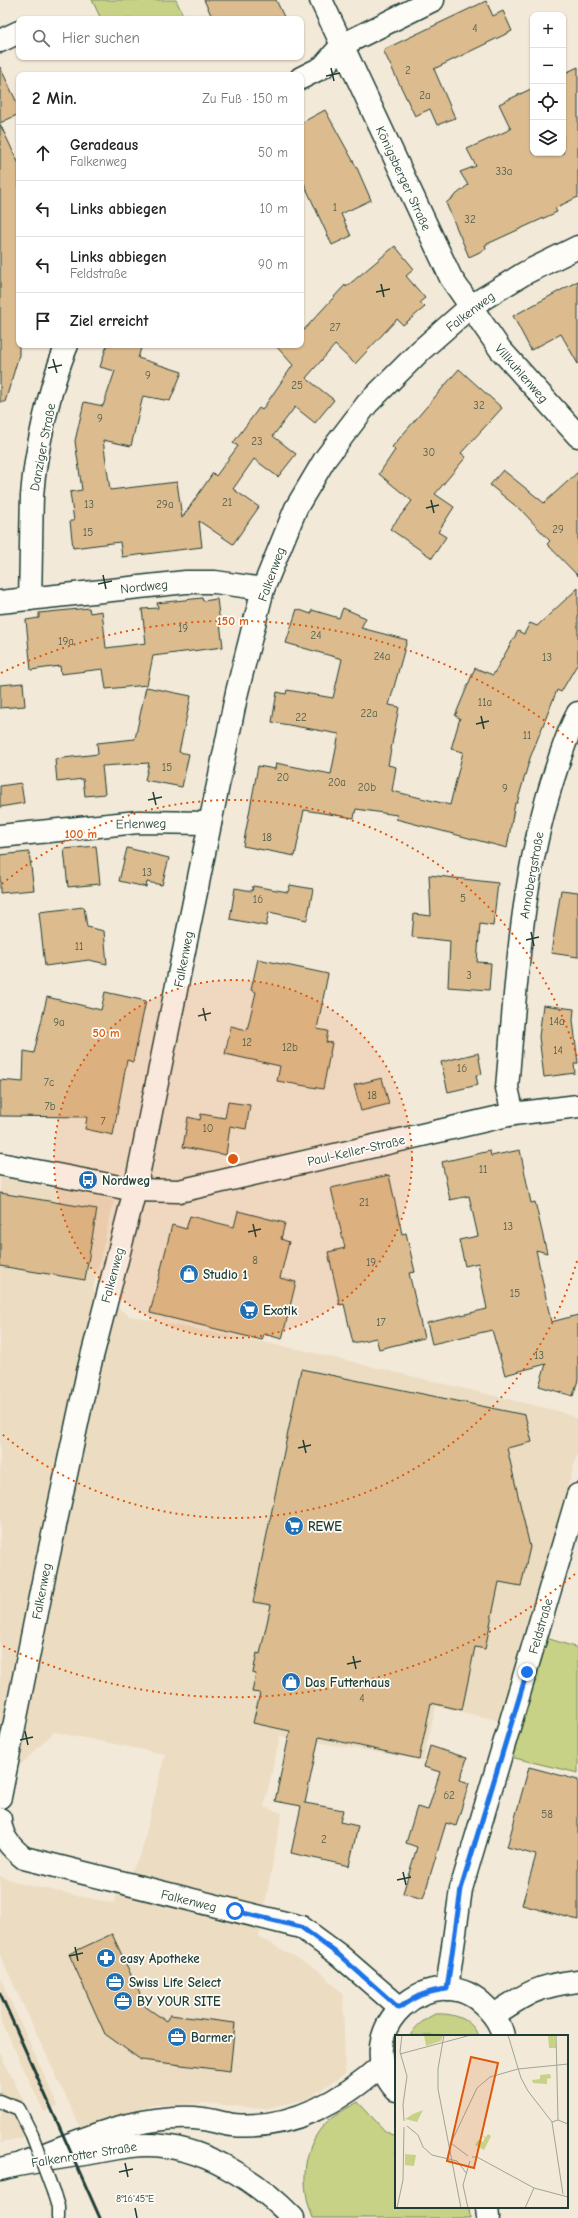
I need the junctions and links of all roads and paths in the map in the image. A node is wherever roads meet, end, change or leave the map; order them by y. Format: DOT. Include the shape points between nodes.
graph roads {
  1 [pos="321,0"];
  2 [pos="433,0"];
  3 [pos="16,33"];
  4 [pos="0,41"];
  5 [pos="342,45"];
  6 [pos="304,76"];
  7 [pos="578,247"];
  8 [pos="471,306"];
  9 [pos="66,348"];
  10 [pos="578,436"];
  11 [pos="263,589"];
  12 [pos="30,599"];
  13 [pos="0,602"];
  14 [pos="578,714"];
  15 [pos="210,824"];
  16 [pos="0,836"];
  17 [pos="578,1106"];
  18 [pos="513,1114"];
  19 [pos="0,1164"];
  20 [pos="135,1190"];
  21 [pos="578,1495"];
  22 [pos="0,1797"];
  23 [pos="0,1819"];
  24 [pos="578,1981"];
  25 [pos="447,1989"];
  26 [pos="399,2008"];
  27 [pos="494,2015"];
  28 [pos="503,2035"];
  29 [pos="383,2064"];
  30 [pos="395,2089"];
  31 [pos="0,2101"];
  32 [pos="23,2163"];
  33 [pos="0,2169"];
  34 [pos="487,2208"];
  35 [pos="58,2218"];
  36 [pos="293,2218"];
  37 [pos="488,2218"];
  1 -- 5 [label="main road, Königsberger Straße"];
  2 -- 5 [label="main road"];
  3 -- 4 [label="main road"];
  5 -- 6 [label="main road" via="323,67"];
  5 -- 8 [label="main road, Königsberger Straße" via="451,278"];
  7 -- 8 [label="main road, Falkenweg" via="526,273"];
  8 -- 10 [label="main road, Villkuhlenweg" via="500,349"];
  8 -- 11 [label="main road, Falkenweg" via="420,351 367,404 325,459 296,508"];
  9 -- 12 [label="main road, Danziger Straße" via="58,367 38,452 32,494"];
  11 -- 12 [label="main road, Nordweg" via="215,582 186,582"];
  11 -- 15 [label="main road, Falkenweg"];
  12 -- 13 [label="main road, Nordweg"];
  14 -- 18 [label="main road, Annabergstraße" via="568,733 544,806 524,904 507,1088"];
  15 -- 16 [label="main road, Erlenweg" via="138,822"];
  15 -- 20 [label="main road, Falkenweg"];
  17 -- 18 [label="main road, Paul-Keller-Straße"];
  18 -- 20 [label="main road, Paul-Keller-Straße" via="179,1192"];
  19 -- 20 [label="main road"];
  20 -- 22 [label="main road, Falkenweg" via="89,1365"];
  21 -- 25 [label="main road, Feldstraße" via="461,1889"];
  23 -- 26 [label="main road, Falkenweg" via="0,1827 10,1847 24,1858 301,1927 339,1955"];
  24 -- 27 [label="main road" via="550,1984 534,1990"];
  25 -- 26 [label="main road" via="413,1997"];
  25 -- 27 [label="main road" via="471,1996"];
  26 -- 29 [label="main road" via="388,2024 382,2044"];
  27 -- 28 [label="main road"];
  29 -- 30 [label="main road" via="390,2084"];
  29 -- 32 [label="main road, Falkenrotter Straße" via="358,2086 311,2112 272,2124 233,2125 183,2118 155,2120 124,2126 82,2139"];
  31 -- 35 [label="lane, bridge" via="19,2109 32,2135 54,2194"];
  32 -- 33 [label="main road, Falkenrotter Straße"];
  32 -- 36 [label="main road, Falkenrotter Straße" via="120,2146 148,2145 175,2149 198,2155 249,2181 264,2191"];
  34 -- 37 [label="main road"];
}
